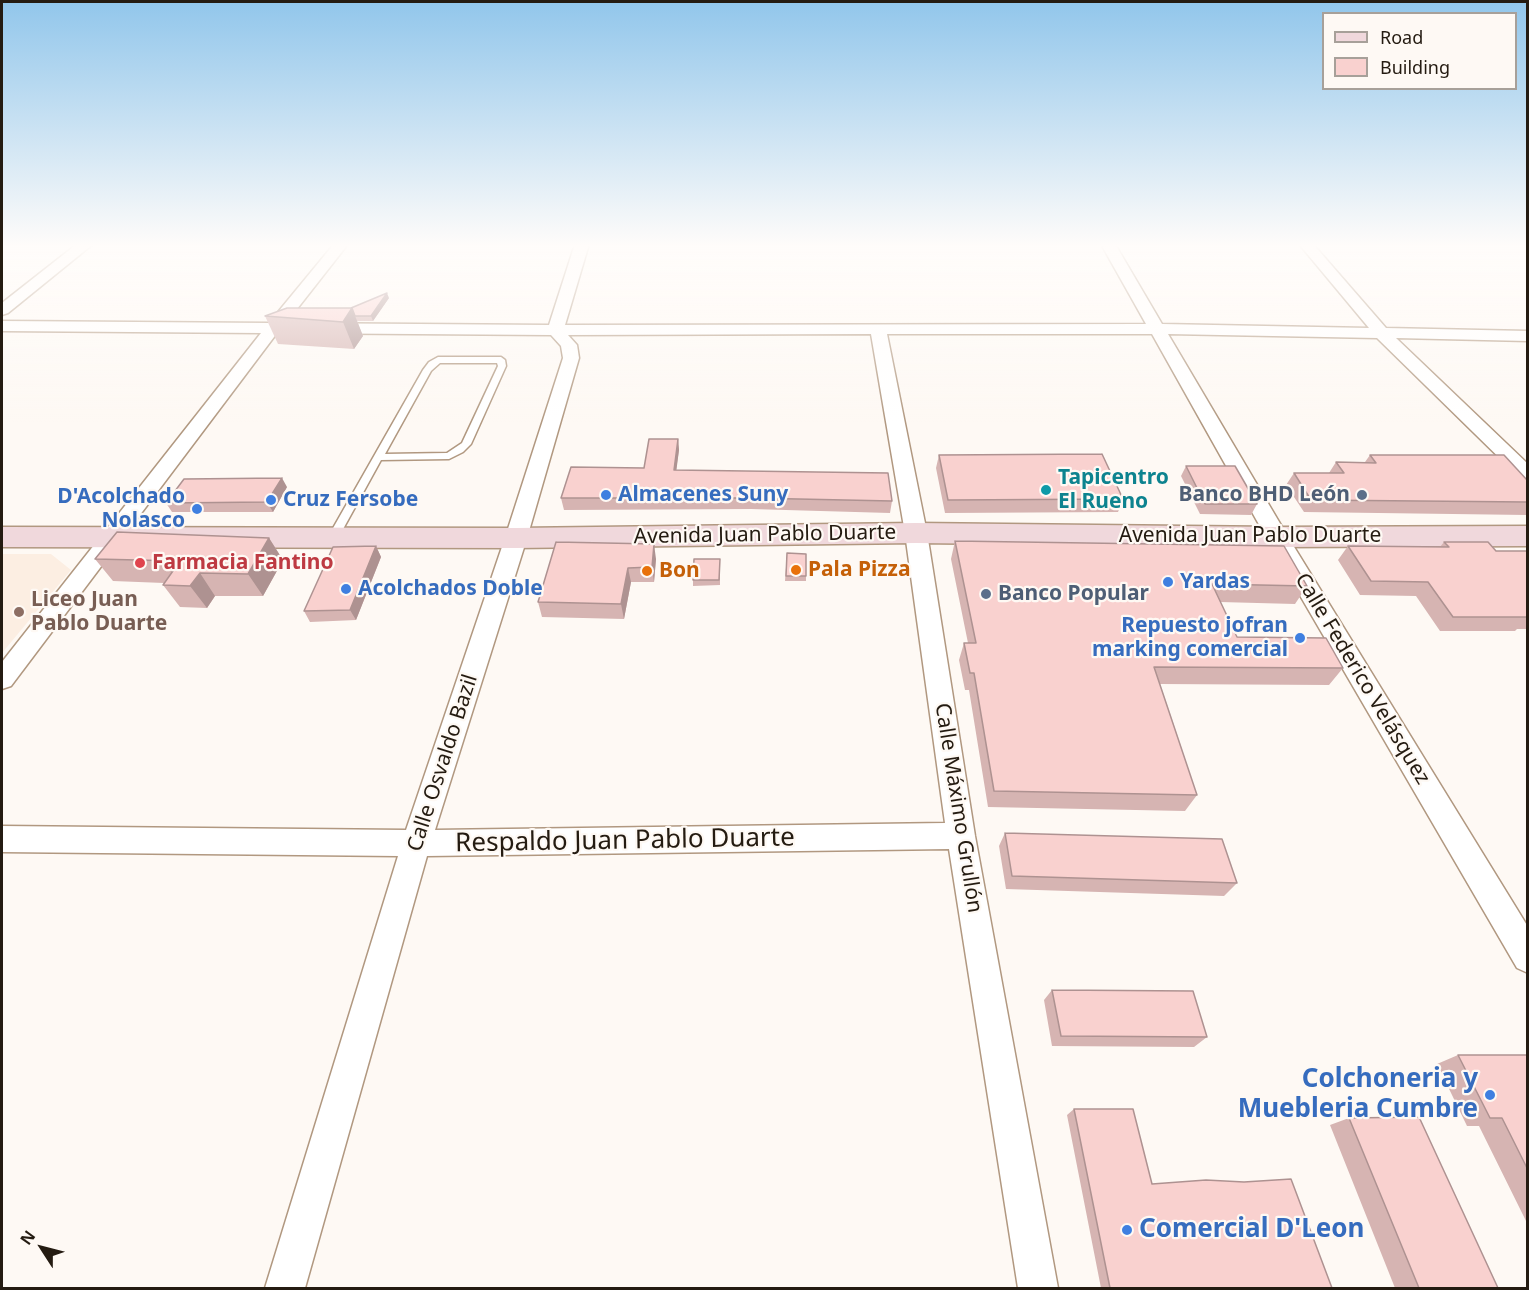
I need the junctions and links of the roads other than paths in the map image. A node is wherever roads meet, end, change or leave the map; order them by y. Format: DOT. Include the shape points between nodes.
graph roads {
  1 [pos="294,304"];
  2 [pos="563,304"];
  3 [pos="1143,304"];
  4 [pos="1357,304"];
  5 [pos="2,326"];
  6 [pos="878,328"];
  7 [pos="272,329"];
  8 [pos="1158,329"];
  9 [pos="555,330"];
  10 [pos="1383,335"];
  11 [pos="1527,336"];
  12 [pos="378,457"];
  13 [pos="1527,475"];
  14 [pos="915,533"];
  15 [pos="1527,536"];
  16 [pos="2,537"];
  17 [pos="111,537"];
  18 [pos="333,537"];
  19 [pos="1277,537"];
  20 [pos="516,538"];
  21 [pos="2,679"];
  22 [pos="961,836"];
  23 [pos="2,840"];
  24 [pos="416,843"];
  25 [pos="1527,957"];
  26 [pos="285,1288"];
  27 [pos="1038,1288"];
  1 -- 7 [label="street"];
  2 -- 9 [label="street"];
  3 -- 8 [label="street, Calle Federico Velásquez"];
  4 -- 10 [label="street"];
  5 -- 7 [label="street"];
  6 -- 8 [label="street"];
  6 -- 9 [label="street"];
  6 -- 14 [label="street, Calle Máximo Grullón"];
  7 -- 9 [label="street"];
  7 -- 17 [label="street"];
  8 -- 10 [label="street"];
  8 -- 19 [label="street, Calle Federico Velásquez"];
  9 -- 20 [label="street, Calle Osvaldo Bazil" via="569,345 571,358"];
  10 -- 11 [label="street"];
  10 -- 13 [label="street"];
  12 -- 12 [label="lane" via="432,364 438,360 501,360 502,366 460,450 449,456"];
  12 -- 18 [label="lane"];
  14 -- 19 [label="main road, Avenida Juan Pablo Duarte"];
  14 -- 20 [label="main road, Avenida Juan Pablo Duarte"];
  14 -- 22 [label="street, Calle Máximo Grullón"];
  15 -- 19 [label="main road, Avenida Juan Pablo Duarte"];
  16 -- 17 [label="main road, Avenida Juan Pablo Duarte"];
  17 -- 18 [label="main road, Avenida Juan Pablo Duarte"];
  17 -- 21 [label="street"];
  18 -- 20 [label="main road, Avenida Juan Pablo Duarte"];
  19 -- 25 [label="street, Calle Federico Velásquez"];
  20 -- 24 [label="street, Calle Osvaldo Bazil"];
  22 -- 24 [label="street, Respaldo Juan Pablo Duarte"];
  22 -- 27 [label="street, Calle Máximo Grullón"];
  23 -- 24 [label="street, Respaldo Juan Pablo Duarte"];
  24 -- 26 [label="street, Calle Osvaldo Bazil"];
}
